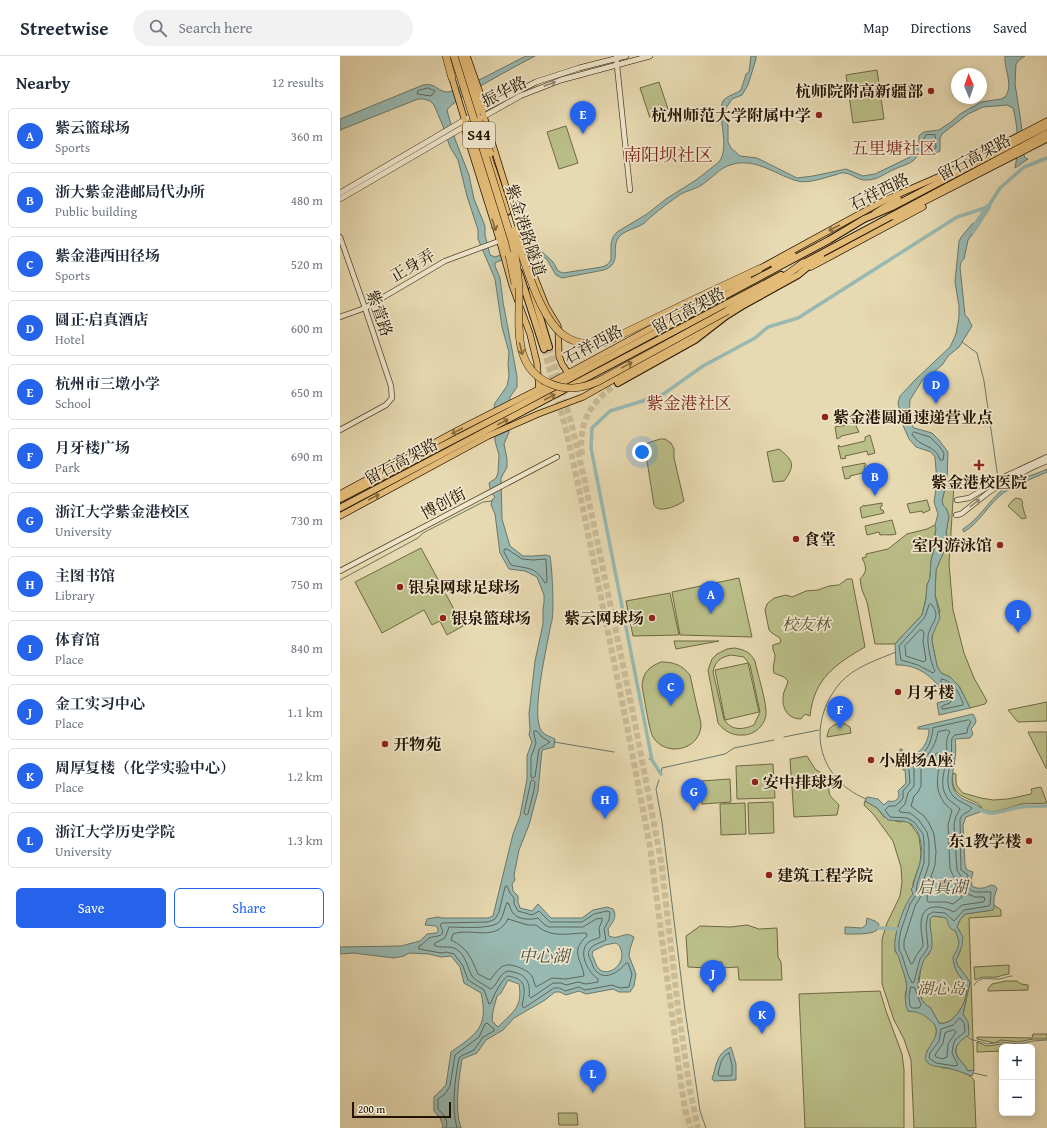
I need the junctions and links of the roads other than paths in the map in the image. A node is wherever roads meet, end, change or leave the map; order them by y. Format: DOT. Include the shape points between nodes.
graph roads {
  1 [pos="444,56"];
  2 [pos="454,56"];
  3 [pos="459,56"];
  4 [pos="463,56"];
  5 [pos="467,56"];
  6 [pos="626,56"];
  7 [pos="650,56"];
  8 [pos="616,60"];
  9 [pos="455,78"];
  10 [pos="480,115"];
  11 [pos="1047,121"];
  12 [pos="467,123"];
  13 [pos="1047,126"];
  14 [pos="1047,133"];
  15 [pos="445,136"];
  16 [pos="1047,139"];
  17 [pos="495,151"];
  18 [pos="477,152"];
  19 [pos="490,170"];
  20 [pos="945,174"];
  21 [pos="630,190"];
  22 [pos="340,193"];
  23 [pos="934,198"];
  24 [pos="340,199"];
  25 [pos="506,213"];
  26 [pos="864,219"];
  27 [pos="875,225"];
  28 [pos="340,237"];
  29 [pos="500,240"];
  30 [pos="829,240"];
  31 [pos="832,247"];
  32 [pos="803,263"];
  33 [pos="759,269"];
  34 [pos="798,275"];
  35 [pos="718,291"];
  36 [pos="365,308"];
  37 [pos="726,313"];
  38 [pos="340,318"];
  39 [pos="519,326"];
  40 [pos="546,348"];
  41 [pos="568,372"];
  42 [pos="618,383"];
  43 [pos="539,389"];
  44 [pos="512,406"];
  45 [pos="340,430"];
  46 [pos="491,432"];
  47 [pos="557,457"];
  48 [pos="1047,457"];
  49 [pos="1047,462"];
  50 [pos="1007,478"];
  51 [pos="994,486"];
  52 [pos="340,494"];
  53 [pos="340,499"];
  54 [pos="957,500"];
  55 [pos="340,508"];
  56 [pos="956,515"];
  57 [pos="340,516"];
  58 [pos="340,571"];
  1 -- 9 [label="highway"];
  2 -- 9 [label="main road"];
  2 -- 25 [label="highway, S44, bridge"];
  3 -- 10 [label="main road"];
  3 -- 25 [label="highway, S44, bridge"];
  4 -- 10 [label="highway" via="479,102"];
  5 -- 10 [label="main road" via="480,93"];
  6 -- 8 [label="main road, 振华路"];
  7 -- 8 [label="main road, 振华路"];
  8 -- 10 [label="main road, 振华路" via="579,68 536,82"];
  8 -- 21 [label="street"];
  9 -- 12 [label="main road"];
  10 -- 12 [label="main road, 振华路"];
  10 -- 17 [label="main road"];
  10 -- 19 [label="main road, 紫金港路隧道"];
  11 -- 20 [label="main road, 石祥西路"];
  12 -- 15 [label="main road, 振华路"];
  12 -- 18 [label="main road"];
  12 -- 19 [label="main road"];
  12 -- 29 [label="main road, one-way"];
  13 -- 26 [label="highway, 留石高架路"];
  14 -- 27 [label="highway, 留石高架路"];
  15 -- 22 [label="main road, 振华路"];
  15 -- 24 [label="main road, 振华路"];
  16 -- 23 [label="main road, 石祥西路"];
  17 -- 19 [label="main road"];
  17 -- 41 [label="main road" via="519,231 543,297 558,326 559,356"];
  18 -- 39 [label="highway, bridge" via="509,255"];
  19 -- 40 [label="highway, 紫金港路隧道"];
  20 -- 26 [label="main road, 石祥西路"];
  20 -- 33 [label="main road, 石祥西路, one-way" via="885,200"];
  23 -- 27 [label="main road, 石祥西路"];
  23 -- 34 [label="main road, 石祥西路" via="917,211"];
  25 -- 33 [label="highway, bridge" via="546,314 556,328 569,339 580,343 606,342"];
  25 -- 39 [label="highway, bridge" via="518,272"];
  26 -- 30 [label="highway, 留石高架路"];
  27 -- 31 [label="highway, 留石高架路"];
  28 -- 36 [label="street, 紫萱路"];
  29 -- 36 [label="street, 正身弄" via="445,261"];
  29 -- 43 [label="main road" via="512,285 530,334 537,363"];
  30 -- 35 [label="highway"];
  30 -- 44 [label="highway, 留石高架路"];
  31 -- 32 [label="highway, 留石高架路"];
  31 -- 34 [label="highway"];
  32 -- 37 [label="highway"];
  46 -- 32 [label="highway, 留石高架路, one-way" via="516,416"];
  33 -- 35 [label="main road, 石祥西路"];
  34 -- 37 [label="highway, 石祥西路"];
  35 -- 41 [label="main road, 石祥西路"];
  36 -- 38 [label="street, 正身弄"];
  36 -- 45 [label="street, 紫萱路" via="391,386 392,398 386,405"];
  39 -- 37 [label="highway, one-way, bridge" via="522,353 536,375 558,387 576,388 599,380"];
  37 -- 42 [label="highway" via="695,340"];
  37 -- 46 [label="main road, 石祥西路" via="583,397"];
  41 -- 43 [label="main road, 石祥西路"];
  43 -- 44 [label="main road, 石祥西路"];
  44 -- 52 [label="main road, 石祥西路, one-way" via="492,413"];
  44 -- 53 [label="highway, 留石高架路" via="490,421"];
  46 -- 55 [label="highway, 留石高架路"];
  57 -- 46 [label="main road, 石祥西路, one-way"];
  47 -- 58 [label="street, 博创街"];
  48 -- 50 [label="street"];
  49 -- 50 [label="street"];
  50 -- 51 [label="street"];
  51 -- 54 [label="street" via="969,498"];
  56 -- 51 [label="street, one-way" via="962,514"];
}
